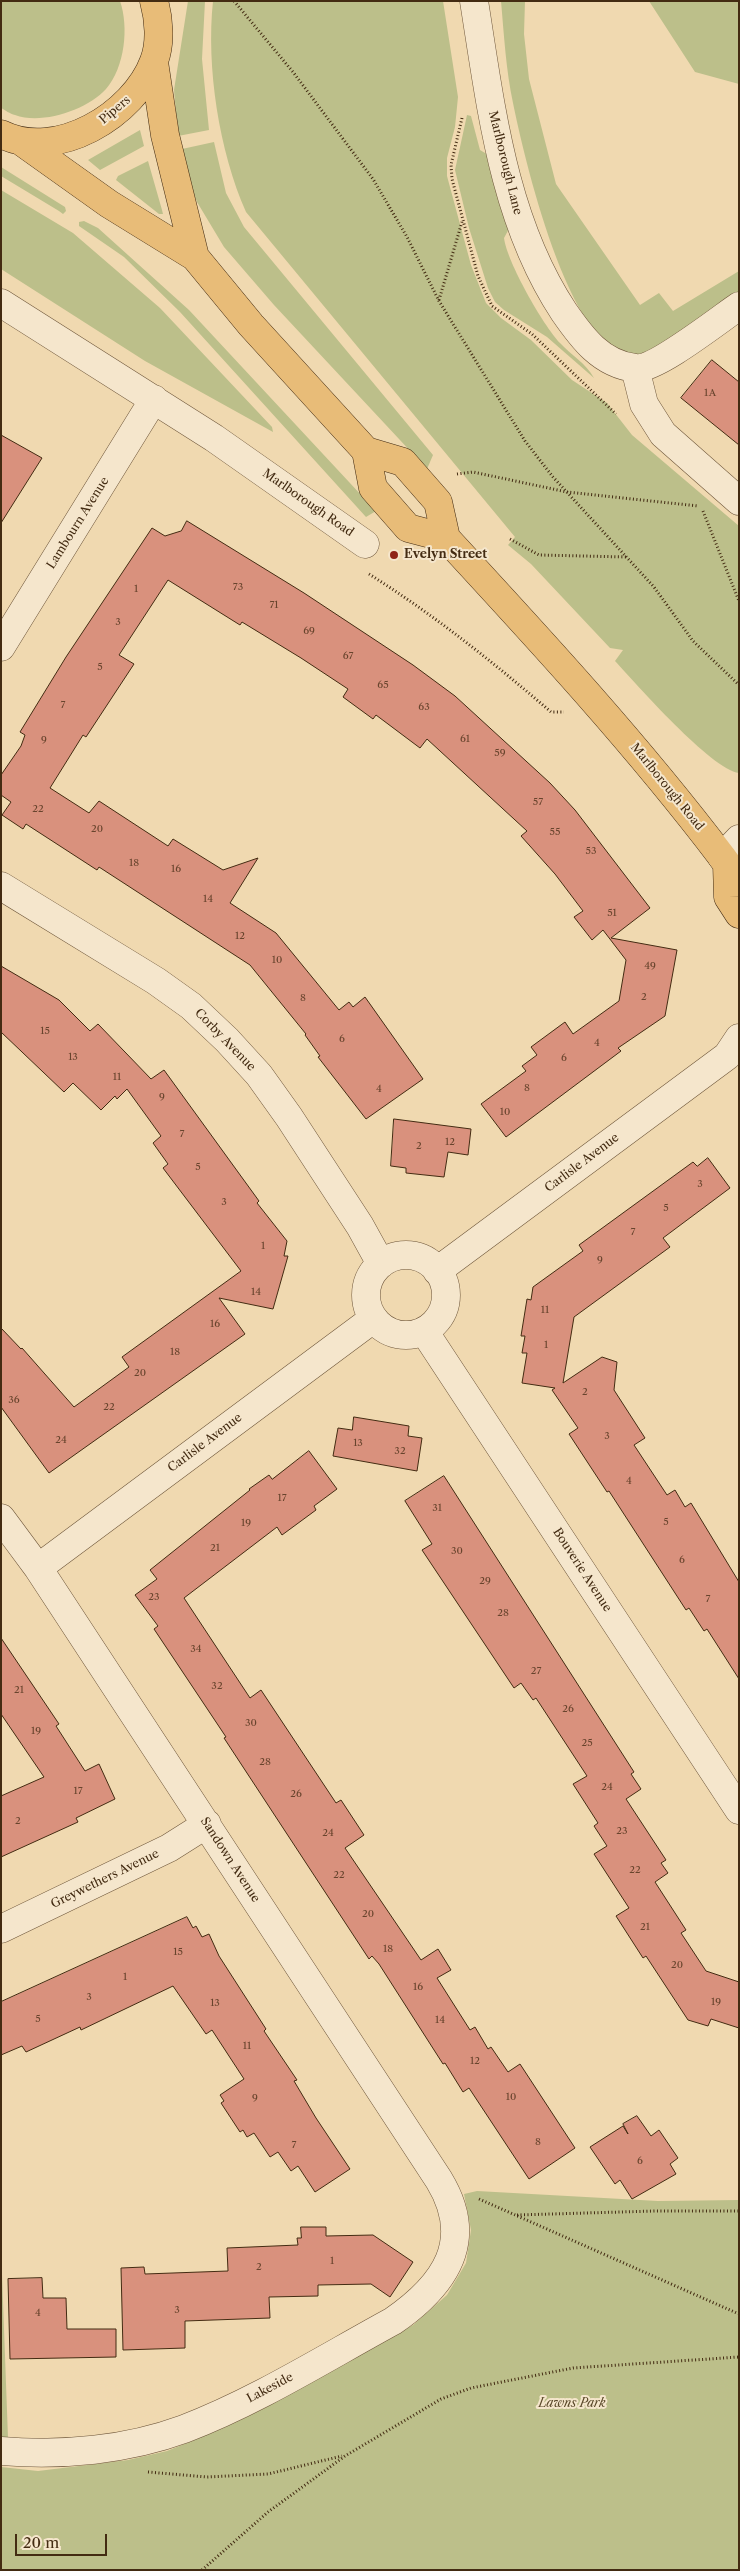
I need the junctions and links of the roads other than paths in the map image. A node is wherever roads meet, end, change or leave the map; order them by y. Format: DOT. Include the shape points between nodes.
graph roads {
  1 [pos="474,1"];
  2 [pos="159,6"];
  3 [pos="154,62"];
  4 [pos="11,138"];
  5 [pos="195,257"];
  6 [pos="1,303"];
  7 [pos="739,306"];
  8 [pos="635,368"];
  9 [pos="154,399"];
  10 [pos="366,451"];
  11 [pos="739,501"];
  12 [pos="446,538"];
  13 [pos="365,544"];
  14 [pos="1,647"];
  15 [pos="732,857"];
  16 [pos="1,886"];
  17 [pos="739,914"];
  18 [pos="735,1050"];
  19 [pos="381,1264"];
  20 [pos="437,1271"];
  21 [pos="373,1319"];
  22 [pos="424,1331"];
  23 [pos="1,1518"];
  24 [pos="38,1568"];
  25 [pos="739,1810"];
  26 [pos="207,1824"];
  27 [pos="1,1929"];
  28 [pos="453,2205"];
  29 [pos="1,2451"];
  1 -- 8 [label="street, Marlborough Lane" via="490,101 512,202 530,249 549,290 589,346 604,357"];
  2 -- 3 [label="main road, Pipers"];
  3 -- 4 [label="main road, Pipers" via="126,103 101,123 84,132 48,141"];
  3 -- 5 [label="main road" via="165,135"];
  4 -- 5 [label="main road"];
  5 -- 10 [label="main road" via="251,325"];
  6 -- 9 [label="street, Marlborough Road"];
  7 -- 8 [label="street" via="658,361 641,369"];
  8 -- 11 [label="street" via="644,404 663,434"];
  9 -- 13 [label="street, Marlborough Road"];
  9 -- 14 [label="street, Lambourn Avenue"];
  10 -- 12 [label="main road" via="403,462 438,502"];
  10 -- 12 [label="main road" via="373,488 408,528"];
  12 -- 15 [label="main road, Marlborough Road" via="604,710"];
  15 -- 17 [label="main road, Marlborough Road" via="728,898"];
  16 -- 19 [label="street, Corby Avenue" via="156,981 191,1006 227,1040 259,1075 289,1117"];
  18 -- 20 [label="street, Carlisle Avenue"];
  19 -- 20 [label="street" via="404,1255 417,1257"];
  19 -- 21 [label="street" via="367,1284 367,1308"];
  20 -- 22 [label="street" via="443,1281 445,1304 441,1315"];
  21 -- 22 [label="street" via="391,1333 402,1336"];
  21 -- 24 [label="street, Carlisle Avenue"];
  22 -- 25 [label="street, Bouverie Avenue"];
  23 -- 24 [label="street, Sandown Avenue"];
  24 -- 26 [label="street, Sandown Avenue"];
  26 -- 27 [label="street, Greywethers Avenue" via="169,1848"];
  26 -- 28 [label="street, Sandown Avenue" via="440,2180"];
  28 -- 29 [label="street, Lakeside" via="456,2222 453,2246 447,2266 434,2287 393,2320 272,2387 220,2414 142,2442 51,2453"];
}
